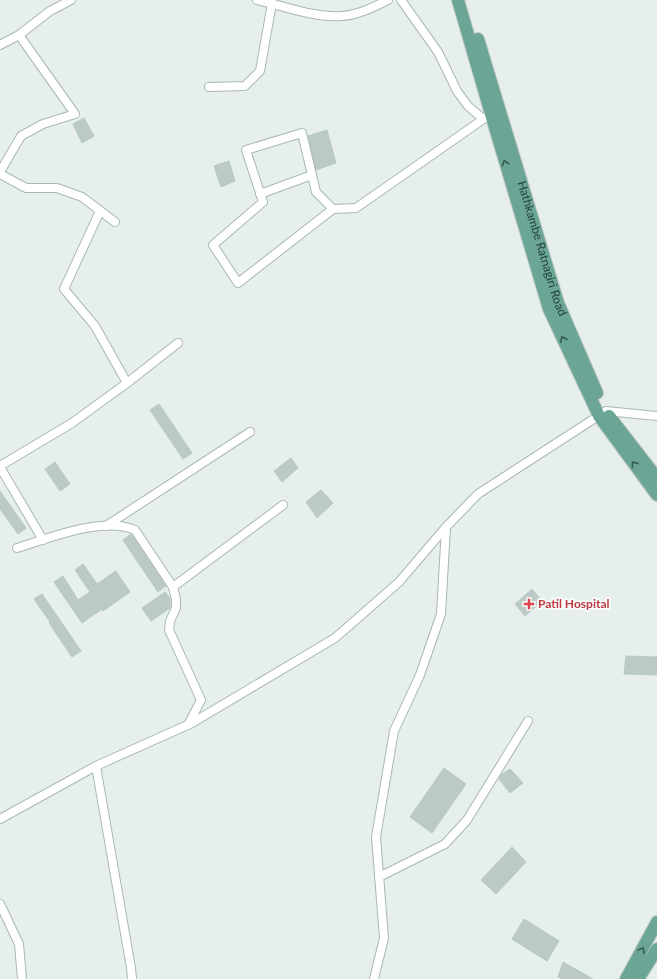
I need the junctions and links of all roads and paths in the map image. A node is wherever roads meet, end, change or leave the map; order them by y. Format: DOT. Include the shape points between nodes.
graph roads {
  1 [pos="56,0"];
  2 [pos="71,0"];
  3 [pos="257,0"];
  4 [pos="388,0"];
  5 [pos="401,0"];
  6 [pos="458,0"];
  7 [pos="466,0"];
  8 [pos="272,3"];
  9 [pos="50,11"];
  10 [pos="19,35"];
  11 [pos="0,45"];
  12 [pos="209,87"];
  13 [pos="491,114"];
  14 [pos="0,173"];
  15 [pos="312,174"];
  16 [pos="260,194"];
  17 [pos="333,209"];
  18 [pos="100,211"];
  19 [pos="115,222"];
  20 [pos="178,343"];
  21 [pos="127,383"];
  22 [pos="602,414"];
  23 [pos="657,416"];
  24 [pos="250,432"];
  25 [pos="0,467"];
  26 [pos="657,478"];
  27 [pos="657,495"];
  28 [pos="283,505"];
  29 [pos="106,526"];
  30 [pos="446,527"];
  31 [pos="43,540"];
  32 [pos="17,548"];
  33 [pos="173,587"];
  34 [pos="528,721"];
  35 [pos="188,725"];
  36 [pos="96,766"];
  37 [pos="0,819"];
  38 [pos="379,877"];
  39 [pos="0,904"];
  40 [pos="657,922"];
  41 [pos="657,949"];
  42 [pos="22,979"];
  43 [pos="132,979"];
  44 [pos="374,979"];
  45 [pos="626,979"];
  46 [pos="638,979"];
  1 -- 9 [label="street"];
  2 -- 9 [label="street"];
  3 -- 8 [label="street"];
  4 -- 8 [label="street" via="367,10 342,16 319,15"];
  5 -- 13 [label="street" via="438,52 457,91 468,106"];
  6 -- 13 [label="main road"];
  7 -- 13 [label="main road, Hathkambe Ratnagiri Road"];
  8 -- 12 [label="street" via="260,71 245,86"];
  9 -- 10 [label="street"];
  10 -- 11 [label="street"];
  10 -- 14 [label="street" via="75,114 43,124 21,136"];
  13 -- 17 [label="street" via="356,208"];
  13 -- 22 [label="main road, Hathkambe Ratnagiri Road" via="558,303"];
  14 -- 18 [label="street" via="26,188 57,188 82,197"];
  15 -- 16 [label="street"];
  15 -- 16 [label="street" via="302,134 246,150"];
  15 -- 17 [label="street" via="316,192"];
  16 -- 17 [label="street" via="263,202 213,245 238,283"];
  18 -- 19 [label="street"];
  18 -- 21 [label="street" via="64,289 95,326"];
  20 -- 21 [label="street"];
  21 -- 25 [label="street" via="72,422"];
  22 -- 23 [label="street"];
  22 -- 26 [label="main road, Hathkambe Ratnagiri Road"];
  27 -- 22 [label="main road, one-way"];
  22 -- 30 [label="street" via="478,494"];
  24 -- 29 [label="street"];
  25 -- 31 [label="street"];
  28 -- 33 [label="street"];
  29 -- 31 [label="street" via="72,531"];
  29 -- 33 [label="street" via="128,527 135,530"];
  30 -- 35 [label="street" via="399,582 335,638"];
  30 -- 38 [label="street" via="441,614 420,675 394,731 376,837"];
  31 -- 32 [label="street"];
  33 -- 35 [label="street" via="176,608 169,630 201,700"];
  34 -- 38 [label="street" via="467,820 445,844"];
  35 -- 36 [label="street"];
  36 -- 37 [label="street"];
  36 -- 43 [label="street"];
  38 -- 44 [label="street" via="384,938"];
  39 -- 42 [label="street" via="19,944"];
  45 -- 40 [label="main road, one-way"];
  41 -- 46 [label="main road"];
}
